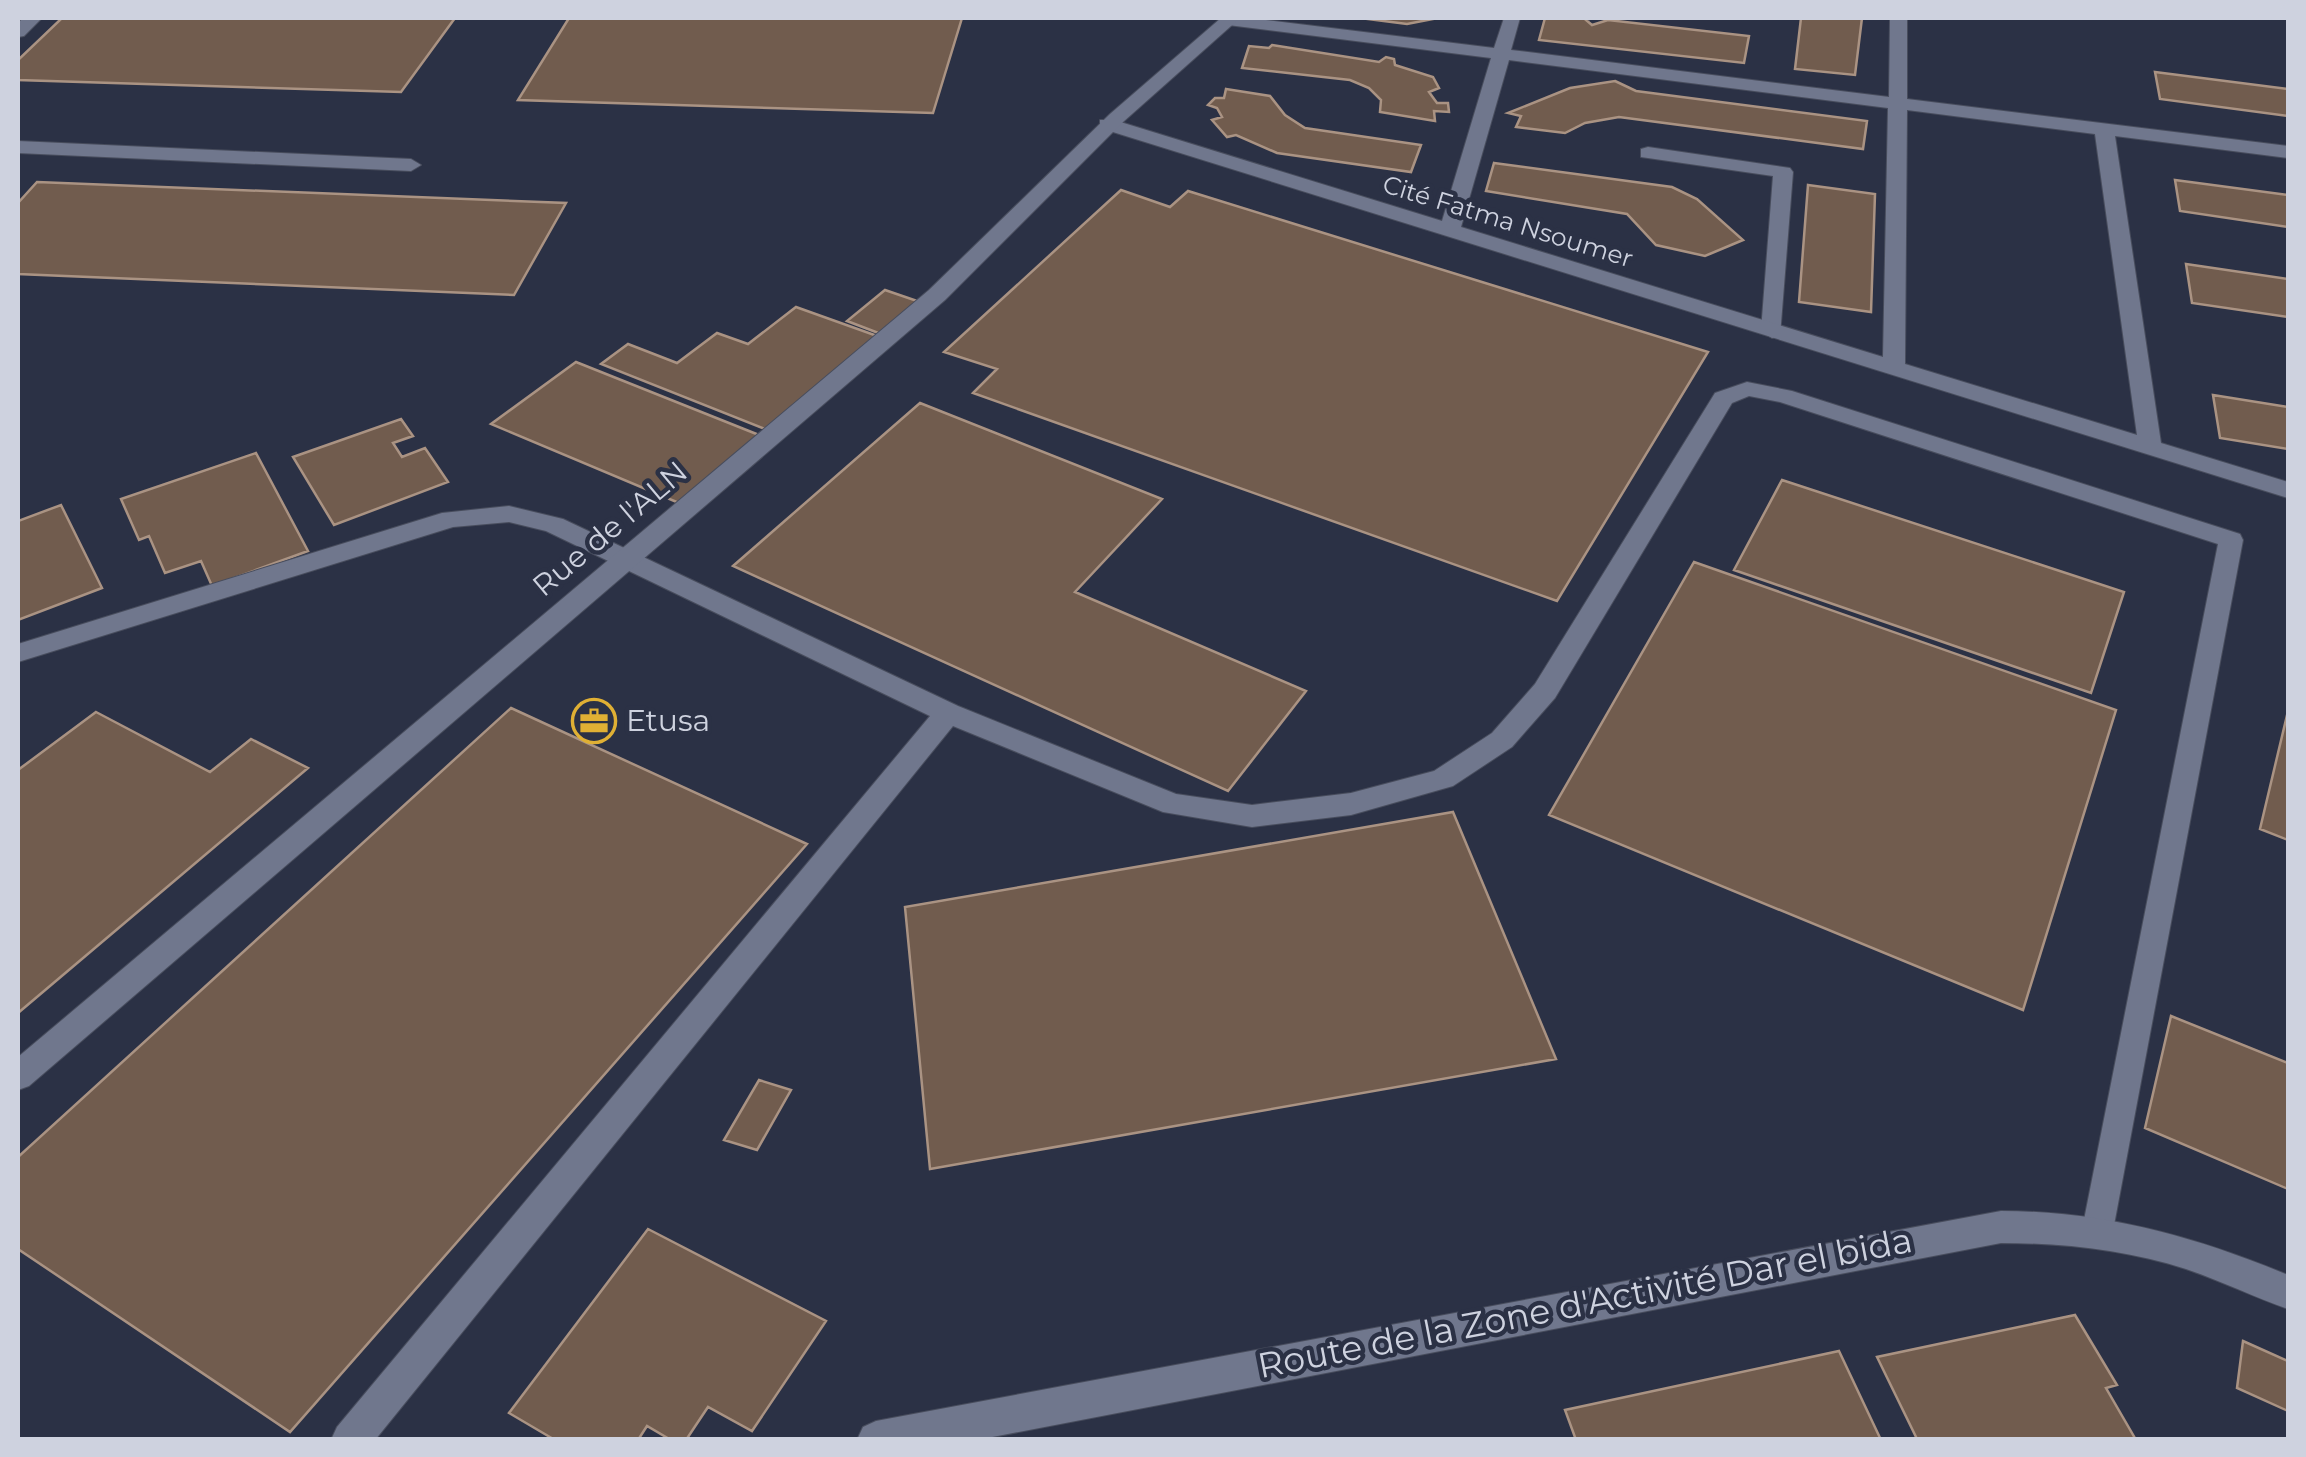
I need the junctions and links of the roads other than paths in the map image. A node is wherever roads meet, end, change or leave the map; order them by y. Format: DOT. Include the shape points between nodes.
graph roads {
  1 [pos="34,18"];
  2 [pos="1229,18"];
  3 [pos="1512,18"];
  4 [pos="1899,18"];
  5 [pos="18,32"];
  6 [pos="1502,53"];
  7 [pos="1898,102"];
  8 [pos="1107,124"];
  9 [pos="2104,128"];
  10 [pos="19,148"];
  11 [pos="2288,152"];
  12 [pos="1648,154"];
  13 [pos="411,165"];
  14 [pos="1448,232"];
  15 [pos="1772,331"];
  16 [pos="1894,369"];
  17 [pos="2150,447"];
  18 [pos="2288,490"];
  19 [pos="624,560"];
  20 [pos="18,653"];
  21 [pos="948,713"];
  22 [pos="18,1076"];
  23 [pos="2099,1230"];
  24 [pos="2288,1292"];
  25 [pos="350,1440"];
  26 [pos="876,1440"];
  1 -- 5 [label="street"];
  2 -- 6 [label="street"];
  2 -- 8 [label="street, Rue de l'ALN"];
  3 -- 6 [label="street"];
  4 -- 7 [label="street"];
  6 -- 7 [label="street"];
  6 -- 14 [label="street"];
  7 -- 9 [label="street"];
  7 -- 16 [label="street"];
  8 -- 14 [label="street, Cité Fatma Nsoumer"];
  8 -- 19 [label="street, Rue de l'ALN" via="950,284"];
  9 -- 11 [label="street"];
  9 -- 17 [label="street"];
  10 -- 13 [label="street"];
  12 -- 15 [label="street" via="1783,172"];
  14 -- 15 [label="street, Cité Fatma Nsoumer"];
  15 -- 16 [label="street, Cité Fatma Nsoumer"];
  16 -- 17 [label="street, Cité Fatma Nsoumer"];
  17 -- 18 [label="street, Cité Fatma Nsoumer"];
  19 -- 20 [label="street" via="554,525 509,514 451,519"];
  19 -- 21 [label="street"];
  19 -- 22 [label="street, Rue de l'ALN"];
  21 -- 23 [label="street" via="1173,804 1252,816 1351,804 1443,779 1502,740 1545,691 1723,398 1747,390 1784,396 2230,540"];
  21 -- 25 [label="street"];
  23 -- 24 [label="street, Route de la Zone d'Activité Dar el bida" via="2214,1260"];
  23 -- 26 [label="street, Route de la Zone d'Activité Dar el bida" via="2033,1226 1955,1233"];
}
